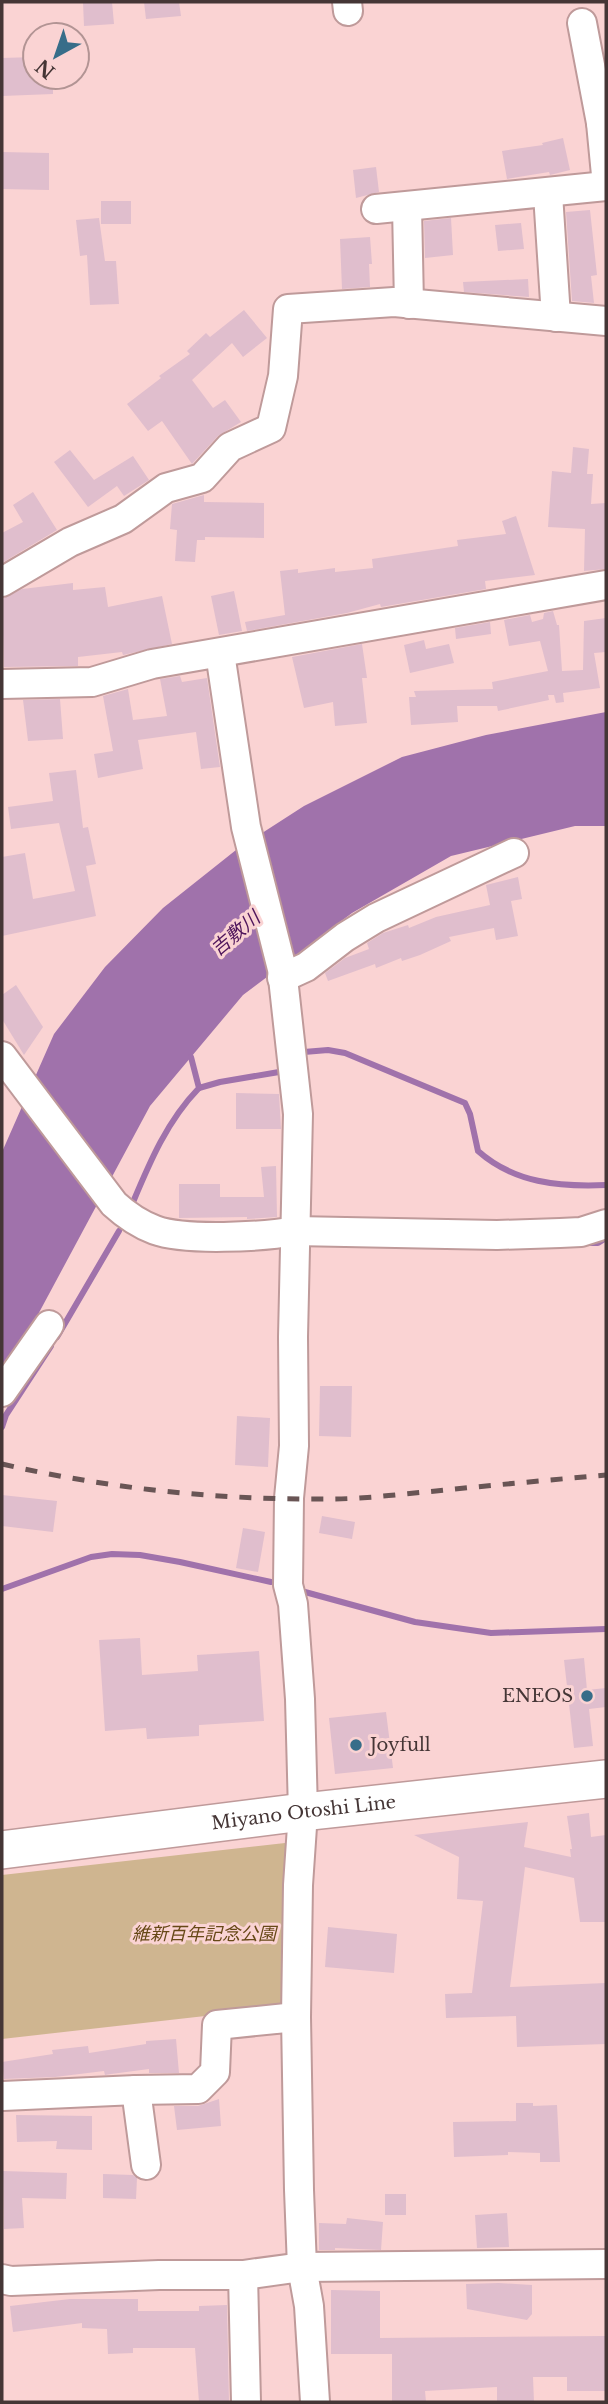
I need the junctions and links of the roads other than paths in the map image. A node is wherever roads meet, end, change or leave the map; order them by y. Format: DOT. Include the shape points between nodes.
graph roads {
  1 [pos="582,23"];
  2 [pos="603,123"];
  3 [pos="606,175"];
  4 [pos="606,186"];
  5 [pos="548,194"];
  6 [pos="407,207"];
  7 [pos="376,209"];
  8 [pos="409,304"];
  9 [pos="556,317"];
  10 [pos="606,321"];
  11 [pos="2,582"];
  12 [pos="606,585"];
  13 [pos="220,653"];
  14 [pos="2,684"];
  15 [pos="514,853"];
  16 [pos="282,974"];
  17 [pos="2,1056"];
  18 [pos="606,1224"];
  19 [pos="295,1231"];
  20 [pos="49,1325"];
  21 [pos="2,1392"];
  22 [pos="606,1779"];
  23 [pos="303,1812"];
  24 [pos="2,1850"];
  25 [pos="296,2017"];
  26 [pos="136,2090"];
  27 [pos="3,2096"];
  28 [pos="146,2165"];
  29 [pos="606,2264"];
  30 [pos="302,2267"];
  31 [pos="243,2275"];
  32 [pos="2,2278"];
  33 [pos="246,2402"];
  34 [pos="315,2402"];
  1 -- 2 [label="street"];
  2 -- 3 [label="street"];
  4 -- 5 [label="street"];
  5 -- 6 [label="street"];
  5 -- 9 [label="street"];
  6 -- 7 [label="street"];
  6 -- 8 [label="street"];
  8 -- 9 [label="street"];
  8 -- 11 [label="street" via="288,309 283,376 271,428 230,447 202,478 166,488 123,519 70,542"];
  9 -- 10 [label="street"];
  12 -- 13 [label="street"];
  13 -- 14 [label="street" via="152,664 92,682"];
  13 -- 16 [label="street" via="246,827"];
  15 -- 16 [label="street" via="376,918 306,967"];
  16 -- 19 [label="street" via="298,1114"];
  17 -- 19 [label="street" via="126,1215 176,1236"];
  18 -- 19 [label="street" via="581,1232 498,1235"];
  19 -- 23 [label="street" via="288,1585 300,1699"];
  20 -- 21 [label="street"];
  22 -- 23 [label="main road, Miyano Otoshi Line"];
  23 -- 24 [label="main road, Miyano Otoshi Line"];
  23 -- 25 [label="street"];
  25 -- 26 [label="street" via="217,2025 215,2072 198,2089"];
  25 -- 30 [label="street"];
  26 -- 27 [label="street"];
  26 -- 28 [label="street"];
  29 -- 30 [label="street"];
  30 -- 31 [label="street"];
  30 -- 34 [label="street"];
  31 -- 32 [label="street"];
  31 -- 33 [label="street"];
}
